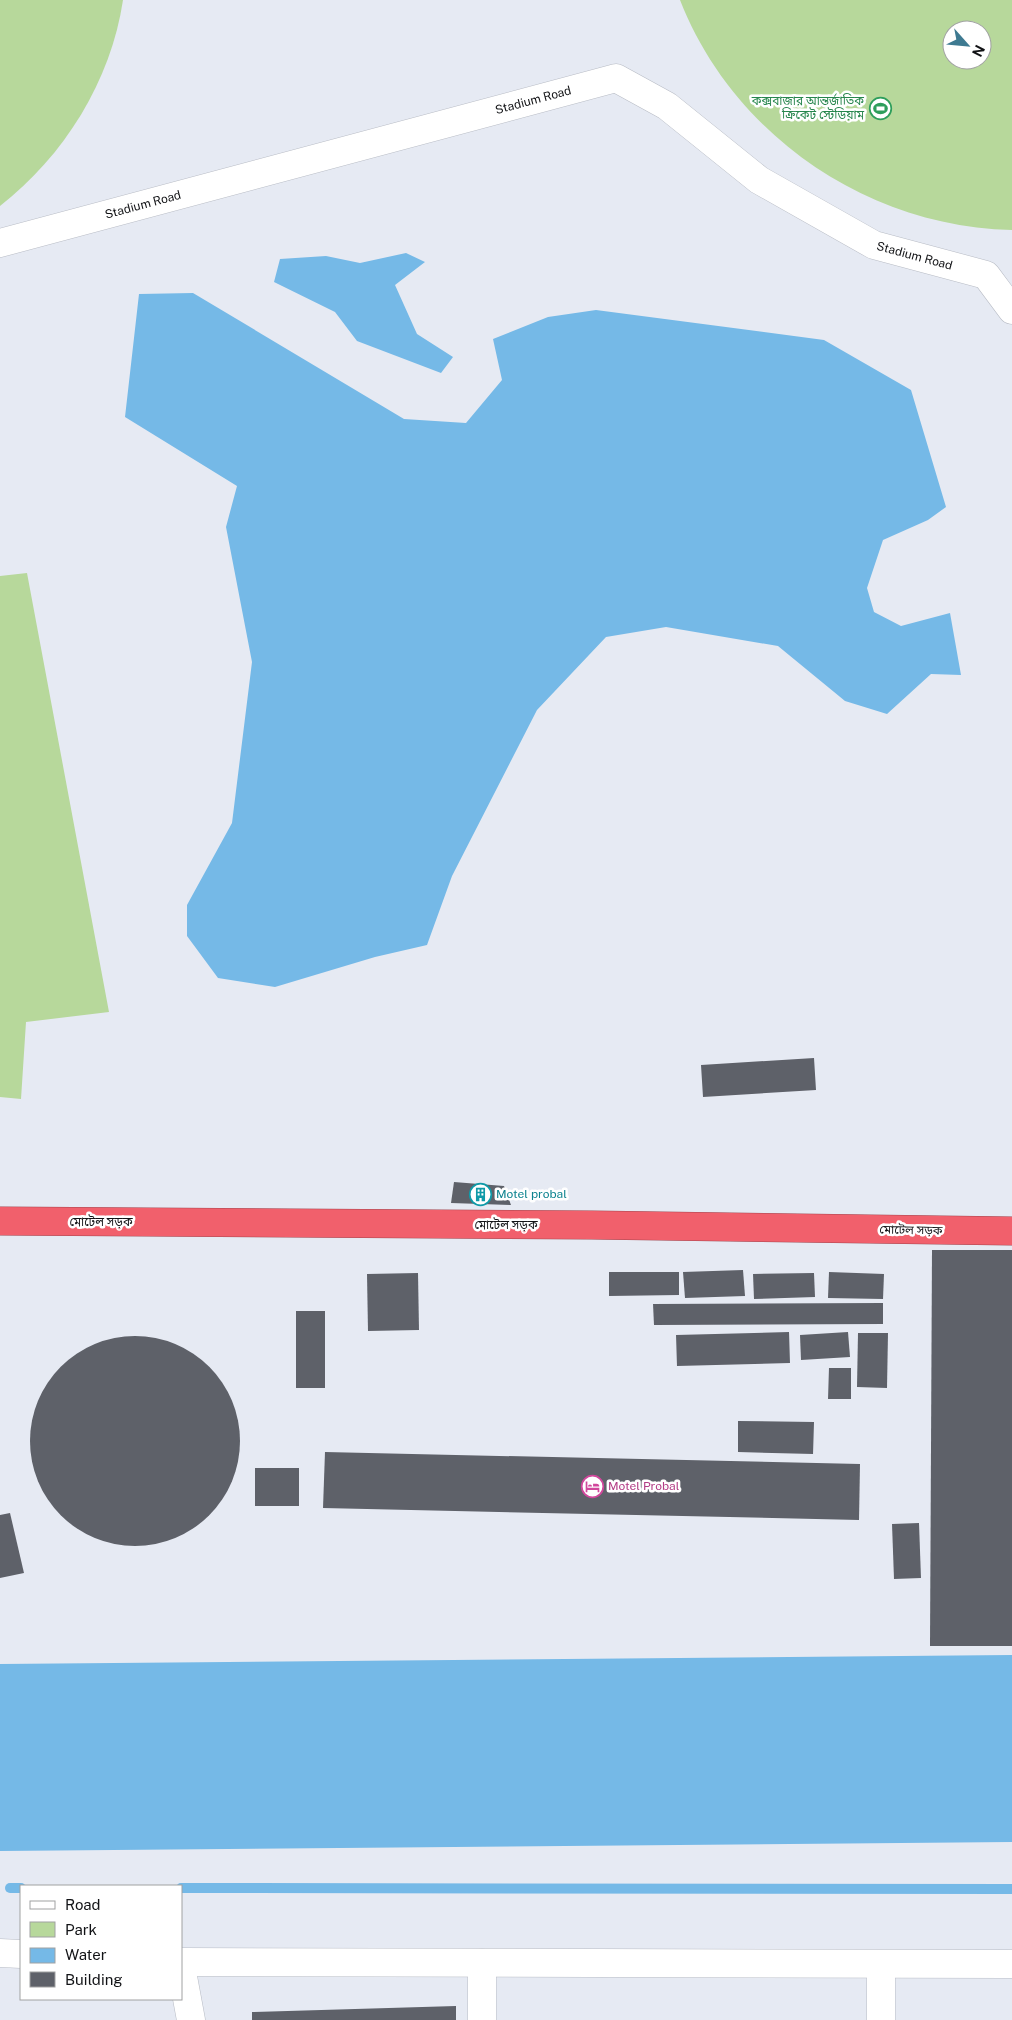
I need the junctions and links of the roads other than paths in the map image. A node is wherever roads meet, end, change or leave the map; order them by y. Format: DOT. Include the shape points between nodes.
graph roads {
  1 [pos="0,243"];
  2 [pos="1012,310"];
  3 [pos="0,1221"];
  4 [pos="1012,1231"];
  5 [pos="0,1953"];
  6 [pos="20,1954"];
  7 [pos="482,1963"];
  8 [pos="182,1964"];
  9 [pos="1012,1964"];
  10 [pos="882,1965"];
  11 [pos="182,1970"];
  12 [pos="191,2020"];
  13 [pos="482,2020"];
  14 [pos="881,2020"];
  1 -- 2 [label="street, Stadium Road" via="616,78 667,106 759,180 874,245 986,275"];
  3 -- 4 [label="highway, মোটেল সড়ক"];
  5 -- 6 [label="street"];
  7 -- 8 [label="street"];
  7 -- 10 [label="street"];
  7 -- 13 [label="street"];
  9 -- 10 [label="street"];
  10 -- 14 [label="street"];
  11 -- 12 [label="street"];
}
